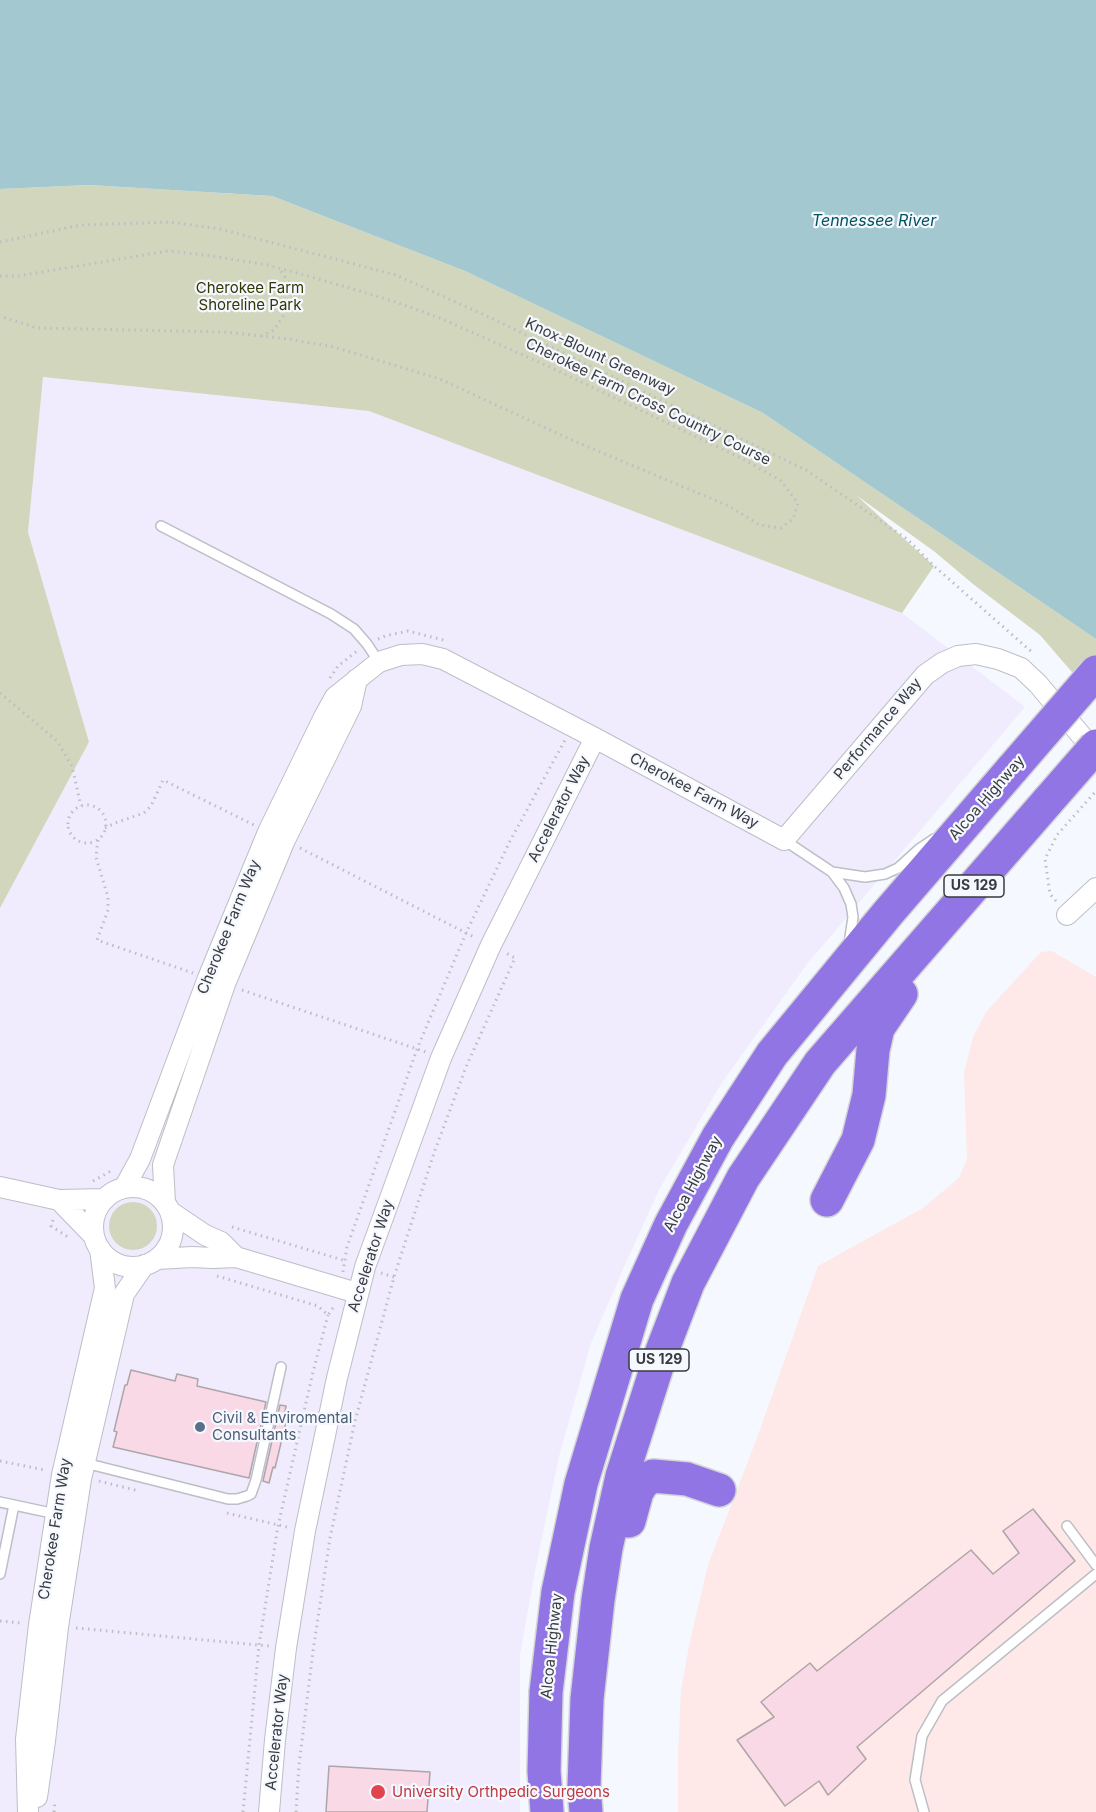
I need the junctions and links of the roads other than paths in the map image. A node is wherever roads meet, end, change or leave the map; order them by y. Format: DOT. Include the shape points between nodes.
graph roads {
  1 [pos="161,526"];
  2 [pos="379,662"];
  3 [pos="1096,672"];
  4 [pos="596,738"];
  5 [pos="1096,746"];
  6 [pos="1096,753"];
  7 [pos="969,818"];
  8 [pos="277,836"];
  9 [pos="784,840"];
  10 [pos="1010,845"];
  11 [pos="832,872"];
  12 [pos="1096,888"];
  13 [pos="1067,915"];
  14 [pos="846,963"];
  15 [pos="0,1187"];
  16 [pos="124,1188"];
  17 [pos="105,1199"];
  18 [pos="59,1200"];
  19 [pos="827,1200"];
  20 [pos="168,1207"];
  21 [pos="97,1242"];
  22 [pos="237,1257"];
  23 [pos="150,1262"];
  24 [pos="349,1290"];
  25 [pos="281,1367"];
  26 [pos="76,1472"];
  27 [pos="719,1490"];
  28 [pos="0,1502"];
  29 [pos="14,1505"];
  30 [pos="56,1514"];
  31 [pos="1066,1526"];
  32 [pos="1096,1565"];
  33 [pos="0,1574"];
  34 [pos="1096,1574"];
  35 [pos="41,1625"];
  36 [pos="28,1812"];
  37 [pos="35,1812"];
  38 [pos="269,1812"];
  39 [pos="547,1812"];
  40 [pos="586,1812"];
  41 [pos="602,1812"];
  42 [pos="924,1812"];
  1 -- 2 [label="lane" via="331,614 354,629"];
  2 -- 4 [label="street, Cherokee Farm Way" via="401,654 443,659"];
  2 -- 8 [label="street, Cherokee Farm Way" via="335,697"];
  3 -- 7 [label="highway, Alcoa Highway / US 129, bridge"];
  4 -- 9 [label="street, Cherokee Farm Way"];
  4 -- 24 [label="street, Accelerator Way" via="491,945 441,1058 365,1267"];
  5 -- 10 [label="highway, US 129, bridge" via="1057,813"];
  6 -- 9 [label="street, Performance Way" via="1021,668 976,654 958,656 925,675"];
  7 -- 11 [label="lane, Cherokee Farm Way" via="885,874 865,877"];
  7 -- 14 [label="highway, Alcoa Highway / US 129"];
  8 -- 16 [label="street, Cherokee Farm Way" via="208,978 140,1159"];
  8 -- 20 [label="street, Cherokee Farm Way" via="163,1165"];
  9 -- 11 [label="lane, Cherokee Farm Way"];
  10 -- 19 [label="highway" via="1003,873 907,985 878,1028 858,1140"];
  10 -- 40 [label="highway, US 129" via="820,1063 743,1178 688,1283 635,1432 606,1548 587,1700"];
  11 -- 14 [label="lane, Cherokee Farm Way" via="851,904 853,917"];
  12 -- 13 [label="street"];
  14 -- 39 [label="highway, Alcoa Highway / US 129" via="772,1054 718,1137 671,1224 637,1299 581,1484 558,1592 546,1692"];
  15 -- 18 [label="street"];
  16 -- 17 [label="street"];
  16 -- 20 [label="street" via="147,1189"];
  17 -- 18 [label="street"];
  17 -- 21 [label="street" via="93,1223"];
  18 -- 21 [label="street"];
  20 -- 22 [label="street"];
  20 -- 23 [label="street" via="172,1238 166,1250"];
  21 -- 23 [label="street" via="108,1258 119,1264 132,1267"];
  21 -- 26 [label="street, Cherokee Farm Way" via="105,1288"];
  22 -- 23 [label="street"];
  22 -- 24 [label="street"];
  23 -- 26 [label="street, Cherokee Farm Way" via="124,1294"];
  24 -- 38 [label="street, Accelerator Way" via="286,1648"];
  25 -- 26 [label="lane" via="251,1494 228,1499"];
  26 -- 30 [label="street, Cherokee Farm Way"];
  26 -- 35 [label="street, Cherokee Farm Way"];
  27 -- 41 [label="highway" via="687,1479 654,1476 643,1482 637,1492 613,1615"];
  28 -- 29 [label="lane"];
  29 -- 30 [label="lane"];
  29 -- 33 [label="lane"];
  30 -- 35 [label="street, Cherokee Farm Way"];
  31 -- 32 [label="lane"];
  34 -- 42 [label="lane" via="942,1701 922,1736 915,1780"];
  35 -- 36 [label="street, Cherokee Farm Way" via="26,1738"];
  35 -- 37 [label="street, Cherokee Farm Way" via="45,1741"];
}
